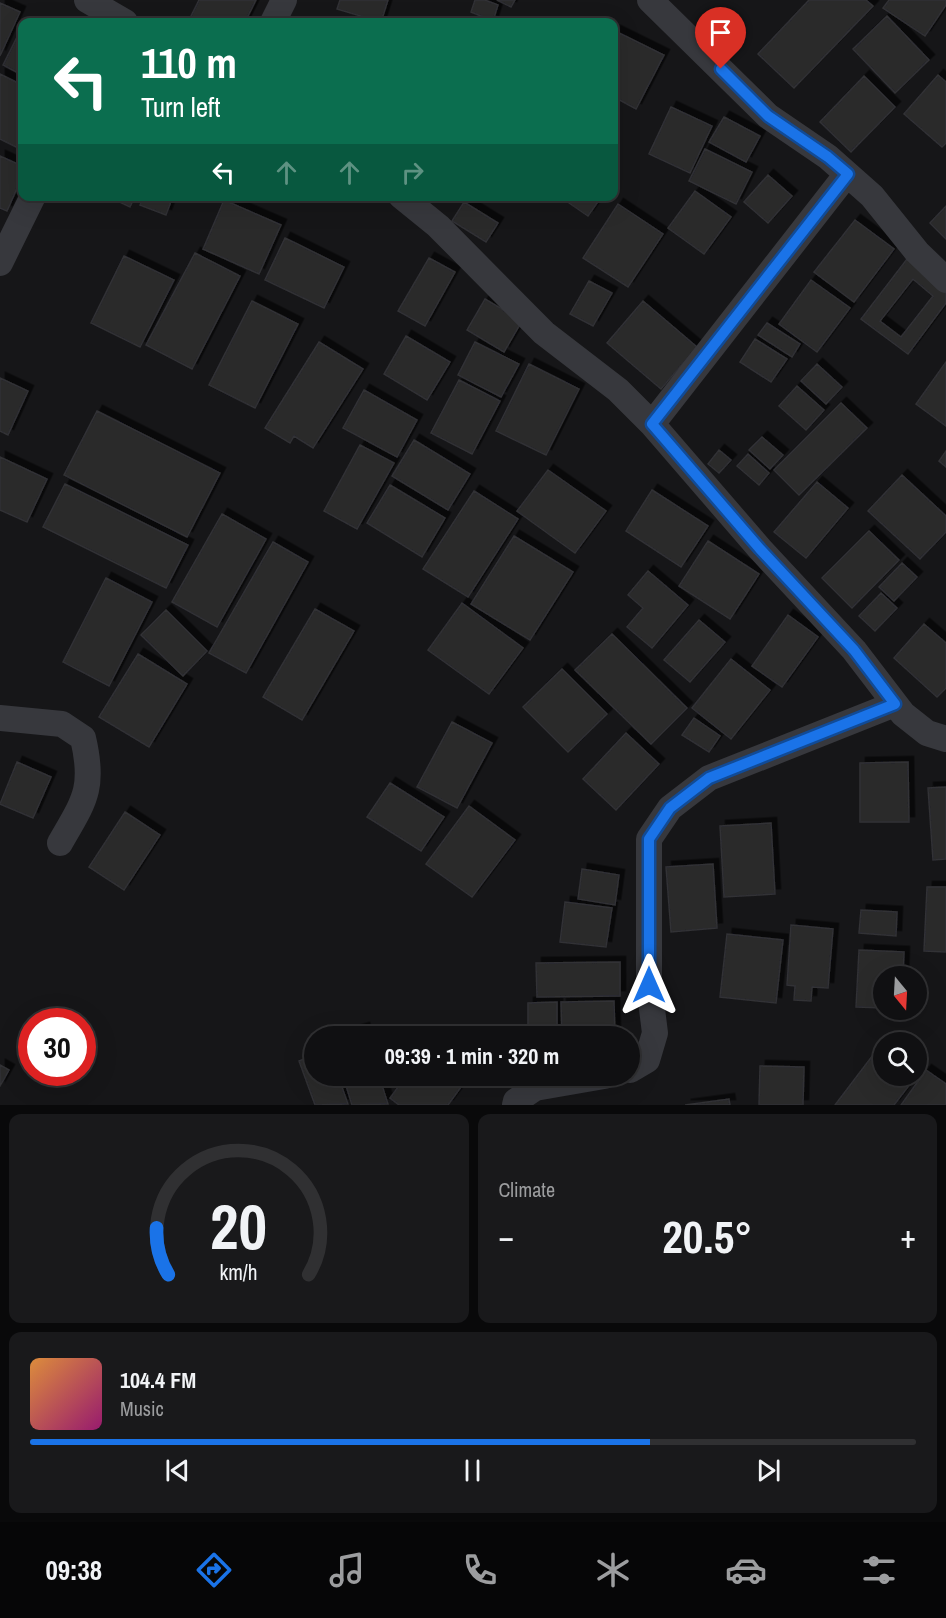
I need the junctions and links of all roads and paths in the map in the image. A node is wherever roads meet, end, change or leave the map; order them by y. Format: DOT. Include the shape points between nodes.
graph roads {
  1 [pos="87,0"];
  2 [pos="284,0"];
  3 [pos="650,0"];
  4 [pos="115,18"];
  5 [pos="275,18"];
  6 [pos="848,174"];
  7 [pos="31,201"];
  8 [pos="407,201"];
  9 [pos="0,263"];
  10 [pos="946,280"];
  11 [pos="652,424"];
  12 [pos="895,704"];
  13 [pos="0,718"];
  14 [pos="946,739"];
  15 [pos="60,843"];
  16 [pos="640,1064"];
  17 [pos="546,1086"];
  18 [pos="515,1105"];
  1 -- 4 [label="street"];
  2 -- 5 [label="street"];
  3 -- 6 [label="street" via="768,116"];
  6 -- 10 [label="street"];
  6 -- 11 [label="street"];
  7 -- 9 [label="street"];
  8 -- 11 [label="street" via="438,226 543,333 618,390"];
  11 -- 12 [label="street" via="854,650"];
  12 -- 14 [label="street" via="927,733"];
  12 -- 16 [label="street" via="709,778 670,808 649,839 649,985 655,1033 647,1060"];
  13 -- 15 [label="street" via="62,724 83,738 90,776 84,801"];
  17 -- 18 [label="street" via="535,1088"];
}
